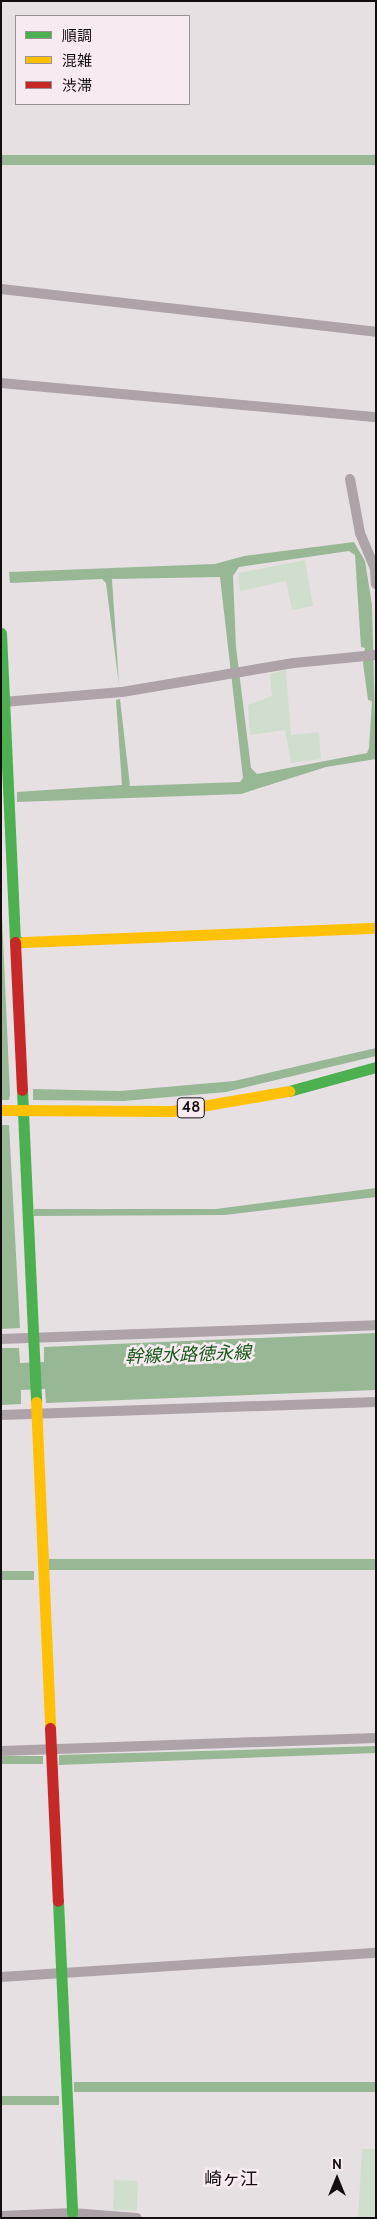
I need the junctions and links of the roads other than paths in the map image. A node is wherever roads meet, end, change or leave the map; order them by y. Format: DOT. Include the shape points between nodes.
graph roads {
  1 [pos="1,289"];
  2 [pos="376,332"];
  3 [pos="1,383"];
  4 [pos="376,417"];
  5 [pos="350,479"];
  6 [pos="375,571"];
  7 [pos="376,584"];
  8 [pos="1,633"];
  9 [pos="370,655"];
  10 [pos="2,702"];
  11 [pos="376,928"];
  12 [pos="15,942"];
  13 [pos="376,1067"];
  14 [pos="1,1110"];
  15 [pos="20,1111"];
  16 [pos="376,1325"];
  17 [pos="32,1338"];
  18 [pos="1,1339"];
  19 [pos="376,1402"];
  20 [pos="35,1414"];
  21 [pos="1,1415"];
  22 [pos="376,1738"];
  23 [pos="51,1749"];
  24 [pos="1,1751"];
  25 [pos="376,1953"];
  26 [pos="61,1975"];
  27 [pos="1,1978"];
  28 [pos="72,2213"];
  29 [pos="1,2216"];
  30 [pos="136,2218"];
  1 -- 2 [label="street"];
  3 -- 4 [label="street"];
  5 -- 6 [label="street" via="360,533"];
  6 -- 7 [label="street"];
  8 -- 10 [label="street"];
  9 -- 10 [label="street" via="243,671 113,693"];
  10 -- 12 [label="street"];
  11 -- 12 [label="street"];
  12 -- 15 [label="street"];
  13 -- 15 [label="street, 48" via="302,1089 172,1111"];
  14 -- 15 [label="street, 48"];
  15 -- 17 [label="street"];
  16 -- 17 [label="street"];
  17 -- 18 [label="street"];
  17 -- 20 [label="street"];
  19 -- 20 [label="street"];
  20 -- 21 [label="street"];
  20 -- 23 [label="street"];
  22 -- 23 [label="street"];
  23 -- 24 [label="street"];
  23 -- 26 [label="street"];
  25 -- 26 [label="street"];
  26 -- 27 [label="street"];
  26 -- 28 [label="street"];
  28 -- 29 [label="street"];
  28 -- 30 [label="street"];
}
